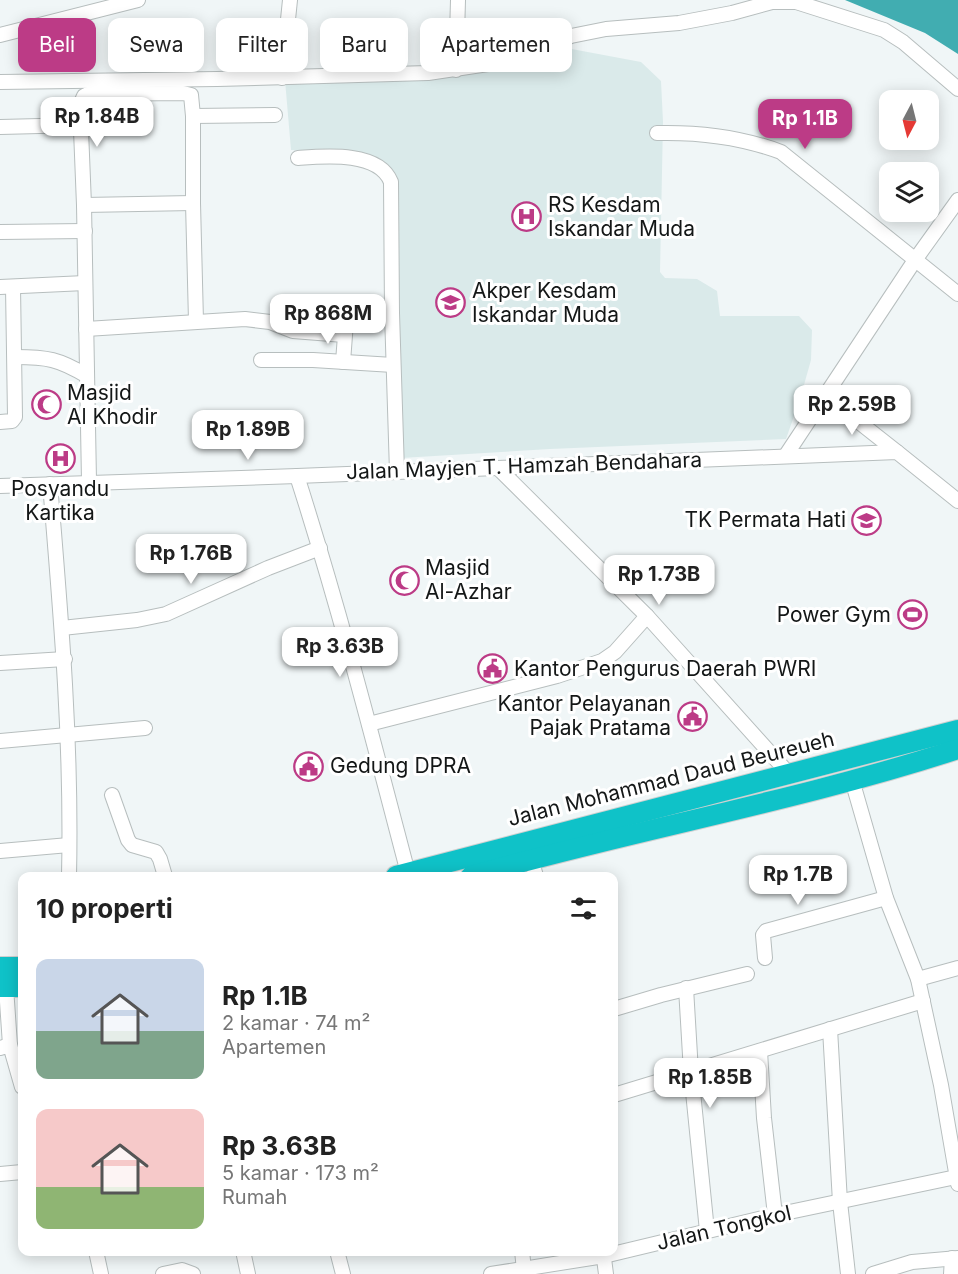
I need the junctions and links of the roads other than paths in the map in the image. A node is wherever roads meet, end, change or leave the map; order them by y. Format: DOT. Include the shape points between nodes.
graph roads {
  1 [pos="138,0"];
  2 [pos="290,0"];
  3 [pos="458,0"];
  4 [pos="725,0"];
  5 [pos="732,13"];
  6 [pos="457,18"];
  7 [pos="0,35"];
  8 [pos="572,36"];
  9 [pos="437,72"];
  10 [pos="282,78"];
  11 [pos="0,82"];
  12 [pos="958,89"];
  13 [pos="275,115"];
  14 [pos="193,116"];
  15 [pos="80,124"];
  16 [pos="0,127"];
  17 [pos="657,133"];
  18 [pos="298,158"];
  19 [pos="958,200"];
  20 [pos="193,203"];
  21 [pos="84,205"];
  22 [pos="85,231"];
  23 [pos="0,232"];
  24 [pos="915,260"];
  25 [pos="85,283"];
  26 [pos="6,287"];
  27 [pos="958,294"];
  28 [pos="392,313"];
  29 [pos="196,321"];
  30 [pos="86,329"];
  31 [pos="345,335"];
  32 [pos="15,357"];
  33 [pos="261,360"];
  34 [pos="343,362"];
  35 [pos="393,365"];
  36 [pos="87,376"];
  37 [pos="826,396"];
  38 [pos="0,422"];
  39 [pos="897,452"];
  40 [pos="786,455"];
  41 [pos="498,468"];
  42 [pos="397,472"];
  43 [pos="297,476"];
  44 [pos="89,481"];
  45 [pos="50,484"];
  46 [pos="0,486"];
  47 [pos="958,501"];
  48 [pos="320,548"];
  49 [pos="647,616"];
  50 [pos="62,628"];
  51 [pos="64,659"];
  52 [pos="0,663"];
  53 [pos="369,724"];
  54 [pos="145,728"];
  55 [pos="958,730"];
  56 [pos="68,734"];
  57 [pos="0,741"];
  58 [pos="958,749"];
  59 [pos="789,774"];
  60 [pos="852,780"];
  61 [pos="112,795"];
  62 [pos="69,845"];
  63 [pos="0,851"];
  64 [pos="533,867"];
  65 [pos="69,872"];
  66 [pos="164,872"];
  67 [pos="402,872"];
  68 [pos="410,872"];
  69 [pos="499,872"];
  70 [pos="886,898"];
  71 [pos="765,958"];
  72 [pos="0,967"];
  73 [pos="18,967"];
  74 [pos="958,968"];
  75 [pos="747,974"];
  76 [pos="918,979"];
  77 [pos="10,987"];
  78 [pos="686,988"];
  79 [pos="923,1001"];
  80 [pos="618,1009"];
  81 [pos="830,1029"];
  82 [pos="5,1047"];
  83 [pos="760,1051"];
  84 [pos="691,1072"];
  85 [pos="18,1078"];
  86 [pos="618,1094"];
  87 [pos="18,1172"];
  88 [pos="0,1174"];
  89 [pos="957,1181"];
  90 [pos="840,1202"];
  91 [pos="775,1215"];
  92 [pos="707,1232"];
  93 [pos="618,1250"];
  94 [pos="97,1256"];
  95 [pos="244,1256"];
  96 [pos="338,1256"];
  97 [pos="523,1256"];
  98 [pos="590,1256"];
  99 [pos="604,1256"];
  100 [pos="955,1258"];
  101 [pos="524,1270"];
  102 [pos="101,1274"];
  103 [pos="163,1274"];
  104 [pos="193,1274"];
  105 [pos="248,1274"];
  106 [pos="343,1274"];
  107 [pos="491,1274"];
  108 [pos="606,1274"];
  109 [pos="848,1274"];
  110 [pos="873,1274"];
  111 [pos="951,1274"];
  1 -- 7 [label="street"];
  2 -- 10 [label="street"];
  3 -- 6 [label="street"];
  4 -- 5 [label="street"];
  5 -- 8 [label="street"];
  5 -- 12 [label="street" via="764,4 796,2 884,30"];
  9 -- 10 [label="street"];
  10 -- 11 [label="street"];
  13 -- 14 [label="street"];
  14 -- 15 [label="street" via="193,100 187,93 88,94 80,101"];
  14 -- 20 [label="street"];
  15 -- 16 [label="street"];
  15 -- 21 [label="street"];
  17 -- 24 [label="street" via="727,136 782,152"];
  18 -- 28 [label="street" via="354,158 384,170 388,176"];
  19 -- 24 [label="street"];
  20 -- 21 [label="street"];
  20 -- 29 [label="street"];
  21 -- 22 [label="street"];
  22 -- 23 [label="street"];
  22 -- 25 [label="street"];
  24 -- 27 [label="street"];
  24 -- 37 [label="street"];
  25 -- 26 [label="street"];
  25 -- 30 [label="street"];
  26 -- 32 [label="street"];
  28 -- 31 [label="street" via="351,318 346,322"];
  28 -- 35 [label="street"];
  29 -- 30 [label="street"];
  29 -- 31 [label="street" via="264,320 293,331"];
  30 -- 36 [label="street"];
  31 -- 34 [label="street"];
  32 -- 36 [label="street" via="61,361"];
  32 -- 38 [label="street" via="15,417"];
  33 -- 34 [label="street"];
  34 -- 35 [label="street"];
  35 -- 42 [label="street"];
  36 -- 44 [label="street"];
  37 -- 39 [label="street"];
  37 -- 40 [label="street"];
  39 -- 40 [label="street, Jalan Mayjen T. Hamzah Bendahara"];
  39 -- 47 [label="street"];
  40 -- 41 [label="street, Jalan Mayjen T. Hamzah Bendahara"];
  41 -- 42 [label="street, Jalan Mayjen T. Hamzah Bendahara"];
  41 -- 49 [label="street"];
  42 -- 43 [label="street, Jalan Mayjen T. Hamzah Bendahara"];
  43 -- 44 [label="street, Jalan Mayjen T. Hamzah Bendahara"];
  43 -- 48 [label="street"];
  44 -- 45 [label="street, Jalan Mayjen T. Hamzah Bendahara"];
  45 -- 46 [label="street, Jalan Mayjen T. Hamzah Bendahara"];
  45 -- 50 [label="street"];
  48 -- 50 [label="street" via="166,614"];
  48 -- 53 [label="street"];
  49 -- 53 [label="street" via="602,662"];
  49 -- 59 [label="street"];
  50 -- 51 [label="street"];
  51 -- 52 [label="street"];
  51 -- 56 [label="street"];
  53 -- 67 [label="street"];
  54 -- 56 [label="street"];
  55 -- 59 [label="highway, Jalan Mohammad Daud Beureueh"];
  56 -- 57 [label="street"];
  56 -- 62 [label="street"];
  58 -- 60 [label="highway, Jalan Mohammad Daud Beureueh"];
  59 -- 68 [label="highway, Jalan Mohammad Daud Beureueh"];
  60 -- 64 [label="highway, Jalan Mohammad Daud Beureueh"];
  60 -- 70 [label="street"];
  61 -- 66 [label="street" via="128,840 137,848 156,852"];
  62 -- 63 [label="street"];
  62 -- 65 [label="street"];
  64 -- 69 [label="highway, Jalan Mohammad Daud Beureueh"];
  70 -- 71 [label="street" via="766,932"];
  70 -- 76 [label="street"];
  72 -- 73 [label="highway"];
  74 -- 76 [label="street"];
  75 -- 78 [label="street"];
  76 -- 79 [label="street"];
  77 -- 82 [label="street"];
  78 -- 80 [label="street"];
  78 -- 84 [label="street"];
  79 -- 81 [label="street"];
  79 -- 89 [label="street"];
  81 -- 83 [label="street"];
  81 -- 90 [label="street"];
  82 -- 85 [label="street"];
  83 -- 84 [label="street"];
  83 -- 91 [label="street"];
  84 -- 86 [label="street"];
  84 -- 92 [label="street"];
  87 -- 88 [label="street"];
  89 -- 90 [label="street, Jalan Tongkol"];
  90 -- 91 [label="street, Jalan Tongkol"];
  90 -- 109 [label="street"];
  91 -- 92 [label="street, Jalan Tongkol"];
  92 -- 93 [label="street, Jalan Tongkol"];
  94 -- 102 [label="street"];
  95 -- 105 [label="street"];
  96 -- 106 [label="street"];
  97 -- 101 [label="street"];
  98 -- 101 [label="street, Jalan Tongkol"];
  99 -- 108 [label="street"];
  100 -- 110 [label="street" via="912,1262"];
  100 -- 111 [label="street"];
  101 -- 107 [label="street, Jalan Tongkol"];
  103 -- 104 [label="street" via="182,1270"];
}
